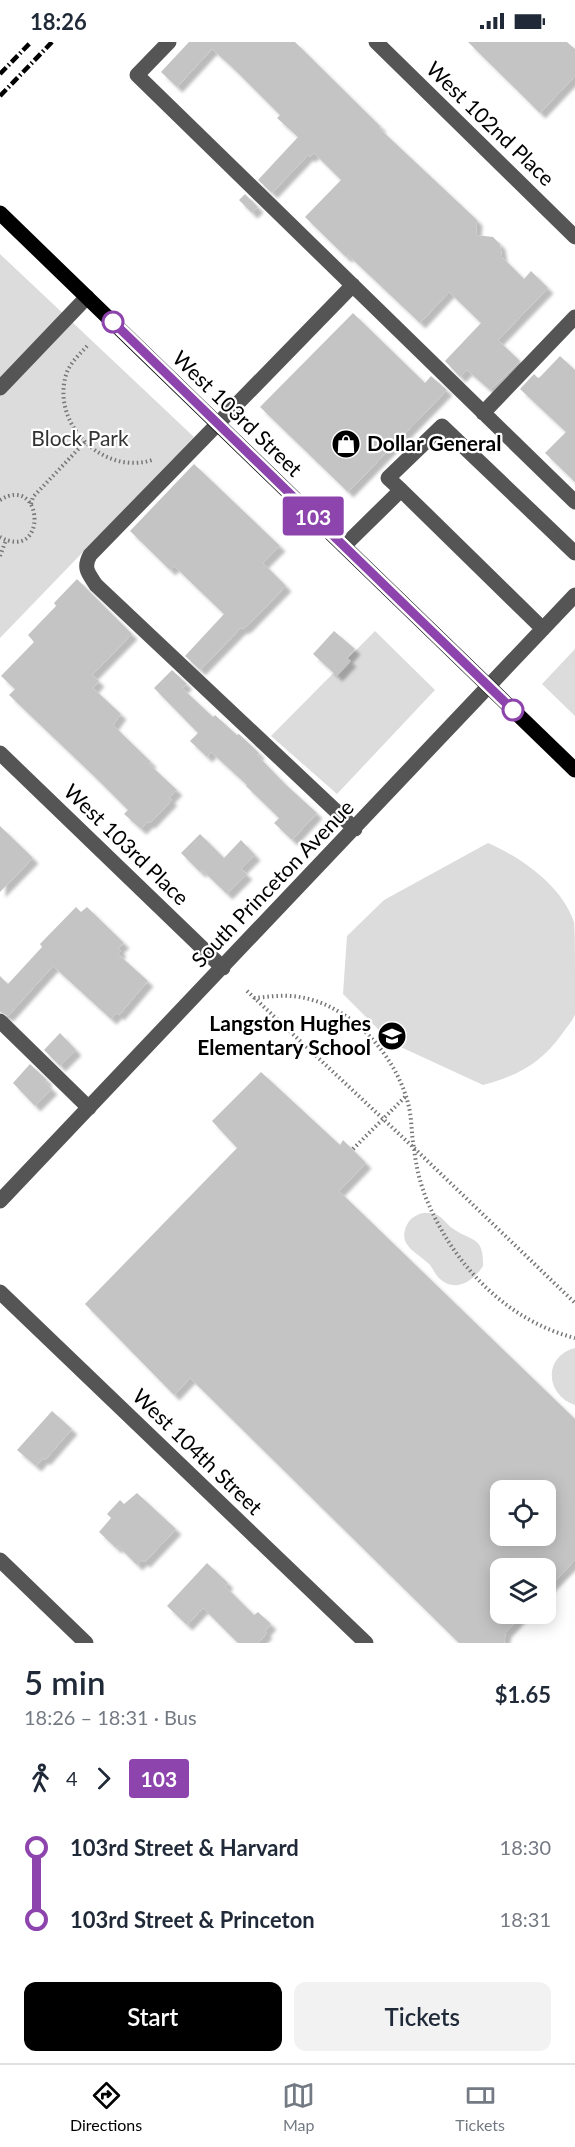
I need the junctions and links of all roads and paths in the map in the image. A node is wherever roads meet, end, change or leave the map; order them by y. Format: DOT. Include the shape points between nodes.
graph roads {
  1 [pos="169,42"];
  2 [pos="376,42"];
  3 [pos="0,213"];
  4 [pos="575,237"];
  5 [pos="353,285"];
  6 [pos="87,297"];
  7 [pos="575,317"];
  8 [pos="87,346"];
  9 [pos="0,388"];
  10 [pos="483,412"];
  11 [pos="217,423"];
  12 [pos="86,442"];
  13 [pos="159,458"];
  14 [pos="400,490"];
  15 [pos="0,500"];
  16 [pos="575,502"];
  17 [pos="31,504"];
  18 [pos="0,537"];
  19 [pos="6,540"];
  20 [pos="344,546"];
  21 [pos="575,553"];
  22 [pos="0,556"];
  23 [pos="575,595"];
  24 [pos="543,629"];
  25 [pos="488,685"];
  26 [pos="0,753"];
  27 [pos="575,770"];
  28 [pos="355,829"];
  29 [pos="223,968"];
  30 [pos="247,990"];
  31 [pos="254,998"];
  32 [pos="0,1021"];
  33 [pos="406,1096"];
  34 [pos="89,1108"];
  35 [pos="383,1119"];
  36 [pos="413,1147"];
  37 [pos="353,1149"];
  38 [pos="0,1201"];
  39 [pos="0,1292"];
  40 [pos="575,1304"];
  41 [pos="575,1338"];
  42 [pos="0,1560"];
  43 [pos="86,1643"];
  44 [pos="366,1643"];
  1 -- 5 [label="street" via="137,75"];
  2 -- 4 [label="street, West 102nd Place"];
  3 -- 6 [label="main road, West 103rd Street"];
  5 -- 10 [label="street"];
  5 -- 11 [label="street"];
  6 -- 9 [label="street"];
  6 -- 11 [label="main road, West 103rd Street"];
  7 -- 10 [label="street"];
  8 -- 12 [label="path" via="67,372 63,397 72,427"];
  10 -- 16 [label="street"];
  11 -- 20 [label="main road, West 103rd Street"];
  11 -- 28 [label="street" via="90,555 86,563 88,573 96,585"];
  12 -- 13 [label="path" via="119,461 147,462"];
  12 -- 17 [label="path" via="33,496"];
  14 -- 20 [label="street"];
  14 -- 21 [label="street" via="388,478 442,426"];
  14 -- 24 [label="street"];
  15 -- 17 [label="path" via="18,496"];
  17 -- 19 [label="path" via="36,518 32,531 20,540"];
  18 -- 19 [label="path"];
  19 -- 22 [label="path"];
  20 -- 25 [label="main road, West 103rd Street"];
  23 -- 24 [label="street, South Princeton Avenue"];
  24 -- 25 [label="street, South Princeton Avenue"];
  25 -- 27 [label="main road, West 103rd Street"];
  25 -- 28 [label="street, South Princeton Avenue"];
  26 -- 29 [label="street, West 103rd Place"];
  28 -- 29 [label="street, South Princeton Avenue"];
  29 -- 34 [label="street, South Princeton Avenue"];
  30 -- 31 [label="path"];
  31 -- 33 [label="path" via="290,996 311,1000 350,1018 379,1046"];
  31 -- 35 [label="path"];
  32 -- 34 [label="street"];
  33 -- 35 [label="path"];
  33 -- 36 [label="path"];
  34 -- 38 [label="street, South Princeton Avenue"];
  35 -- 36 [label="path"];
  35 -- 37 [label="path"];
  36 -- 40 [label="path"];
  36 -- 41 [label="path" via="429,1205 468,1271 511,1308 538,1324"];
  39 -- 44 [label="street, West 104th Street"];
  42 -- 43 [label="street"];
}
